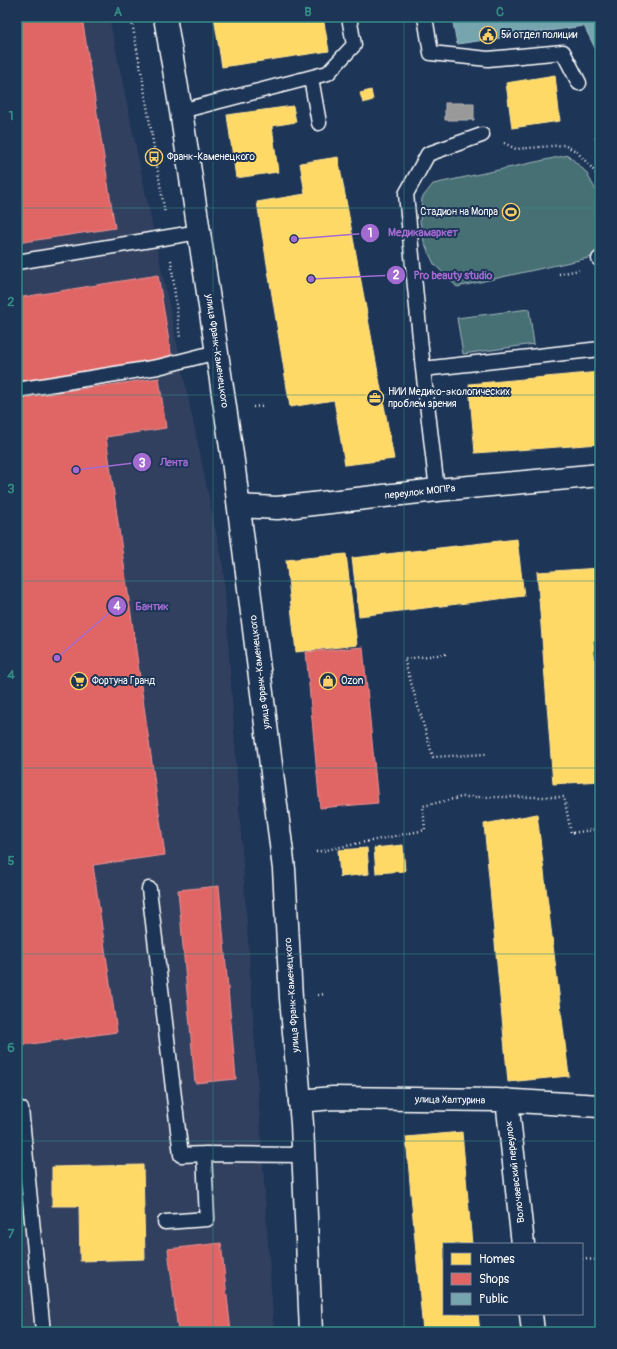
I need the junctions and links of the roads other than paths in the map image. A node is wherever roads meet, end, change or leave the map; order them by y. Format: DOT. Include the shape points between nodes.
graph roads {
  1 [pos="165,17"];
  2 [pos="349,17"];
  3 [pos="426,17"];
  4 [pos="311,78"];
  5 [pos="579,83"];
  6 [pos="181,111"];
  7 [pos="319,123"];
  8 [pos="482,135"];
  9 [pos="199,232"];
  10 [pos="17,262"];
  11 [pos="600,350"];
  12 [pos="217,352"];
  13 [pos="423,369"];
  14 [pos="17,390"];
  15 [pos="600,475"];
  16 [pos="437,490"];
  17 [pos="239,506"];
  18 [pos="149,888"];
  19 [pos="507,1100"];
  20 [pos="300,1101"];
  21 [pos="600,1106"];
  22 [pos="21,1109"];
  23 [pos="204,1154"];
  24 [pos="303,1155"];
  25 [pos="165,1222"];
  26 [pos="523,1243"];
  27 [pos="531,1315"];
  28 [pos="43,1332"];
  29 [pos="311,1332"];
  30 [pos="533,1332"];
  1 -- 6 [label="main road, улица Франк-Каменецкого"];
  2 -- 4 [label="lane" via="354,45 328,73"];
  3 -- 5 [label="lane" via="432,53 488,59 563,52"];
  4 -- 6 [label="lane"];
  4 -- 7 [label="lane"];
  6 -- 9 [label="main road, улица Франк-Каменецкого"];
  8 -- 13 [label="lane" via="428,154 406,194"];
  9 -- 10 [label="lane"];
  9 -- 12 [label="main road, улица Франк-Каменецкого"];
  11 -- 13 [label="lane"];
  12 -- 14 [label="lane" via="158,367"];
  12 -- 17 [label="main road, улица Франк-Каменецкого"];
  13 -- 16 [label="lane"];
  15 -- 16 [label="main road, переулок МОПРа"];
  16 -- 17 [label="main road, переулок МОПРа" via="277,508"];
  17 -- 20 [label="main road, улица Франк-Каменецкого" via="284,869"];
  18 -- 23 [label="lane" via="181,1155"];
  19 -- 20 [label="main road, улица Халтурина" via="333,1098"];
  19 -- 21 [label="main road, улица Халтурина"];
  19 -- 26 [label="main road, Волочаевский переулок"];
  20 -- 24 [label="main road, улица Франк-Каменецкого"];
  22 -- 28 [label="lane"];
  23 -- 24 [label="lane"];
  23 -- 25 [label="lane" via="207,1219"];
  24 -- 29 [label="main road, улица Франк-Каменецкого"];
  27 -- 30 [label="main road"];
}
